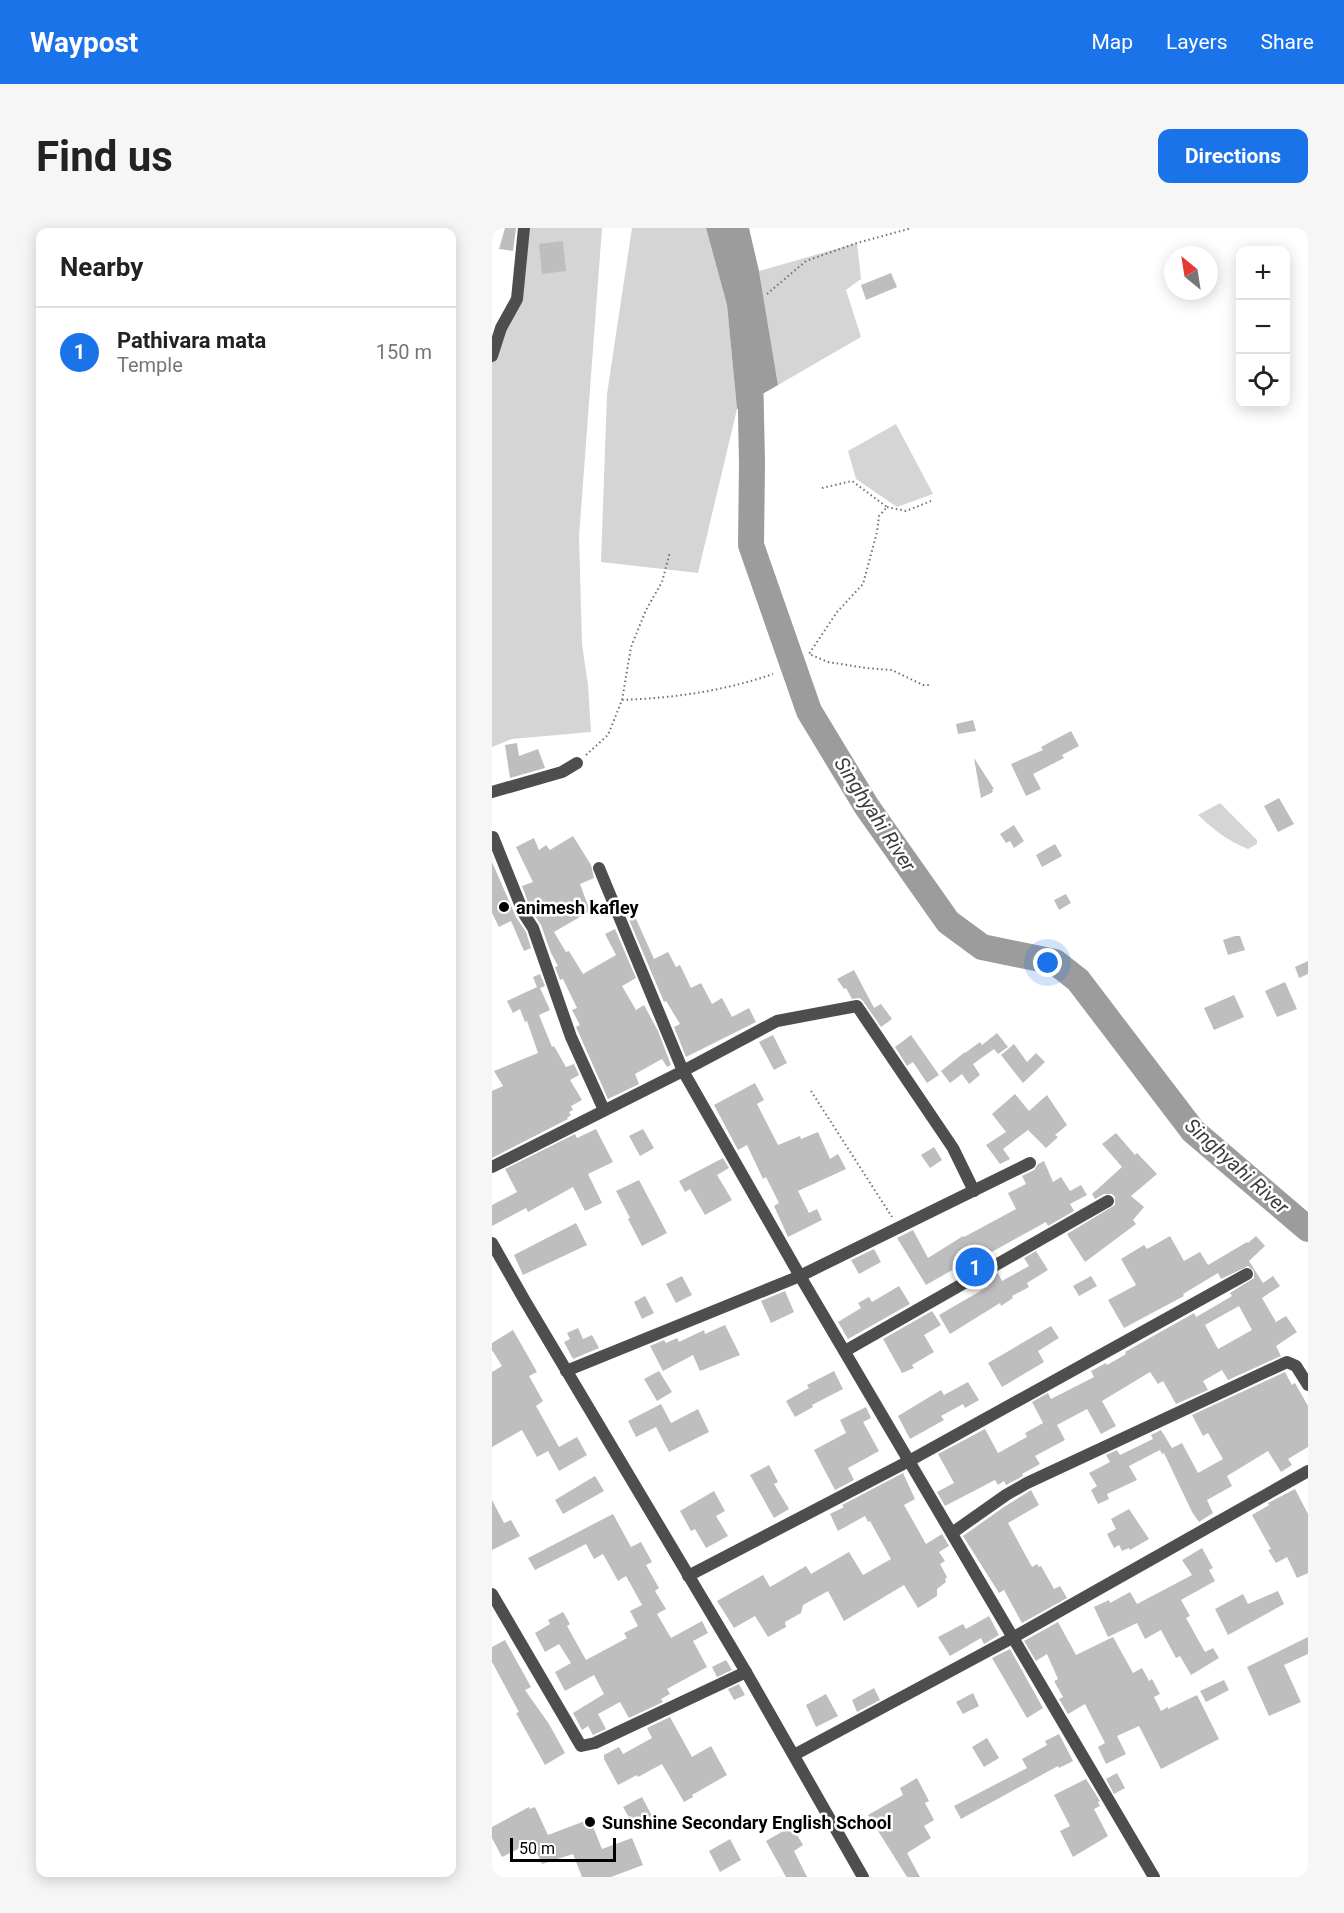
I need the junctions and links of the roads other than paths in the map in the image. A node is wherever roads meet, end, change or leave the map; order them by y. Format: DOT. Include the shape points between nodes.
graph roads {
  1 [pos="524,228"];
  2 [pos="497,326"];
  3 [pos="492,356"];
  4 [pos="577,763"];
  5 [pos="492,792"];
  6 [pos="492,836"];
  7 [pos="599,868"];
  8 [pos="683,1071"];
  9 [pos="604,1110"];
  10 [pos="1030,1163"];
  11 [pos="492,1167"];
  12 [pos="974,1191"];
  13 [pos="1108,1201"];
  14 [pos="492,1243"];
  15 [pos="1246,1274"];
  16 [pos="800,1276"];
  17 [pos="845,1351"];
  18 [pos="566,1371"];
  19 [pos="1308,1385"];
  20 [pos="909,1461"];
  21 [pos="1308,1471"];
  22 [pos="952,1533"];
  23 [pos="688,1576"];
  24 [pos="492,1594"];
  25 [pos="1014,1637"];
  26 [pos="746,1672"];
  27 [pos="794,1755"];
  28 [pos="863,1877"];
  29 [pos="1154,1877"];
  1 -- 2 [label="street" via="517,300"];
  2 -- 3 [label="street"];
  4 -- 5 [label="street" via="562,772"];
  6 -- 9 [label="street"];
  7 -- 8 [label="street"];
  8 -- 9 [label="street"];
  8 -- 12 [label="street" via="777,1021 857,1006 952,1148"];
  8 -- 16 [label="street"];
  9 -- 11 [label="street"];
  10 -- 12 [label="street"];
  12 -- 16 [label="street"];
  13 -- 17 [label="street"];
  14 -- 18 [label="street"];
  15 -- 20 [label="street"];
  16 -- 17 [label="street"];
  16 -- 18 [label="street"];
  17 -- 20 [label="street"];
  18 -- 23 [label="street"];
  19 -- 22 [label="street" via="1296,1366 1287,1362 1027,1483"];
  20 -- 22 [label="street"];
  20 -- 23 [label="street"];
  21 -- 25 [label="street"];
  22 -- 25 [label="street"];
  23 -- 26 [label="street"];
  24 -- 26 [label="street" via="581,1746"];
  25 -- 27 [label="street"];
  25 -- 29 [label="street"];
  26 -- 27 [label="street"];
  27 -- 28 [label="street"];
}
